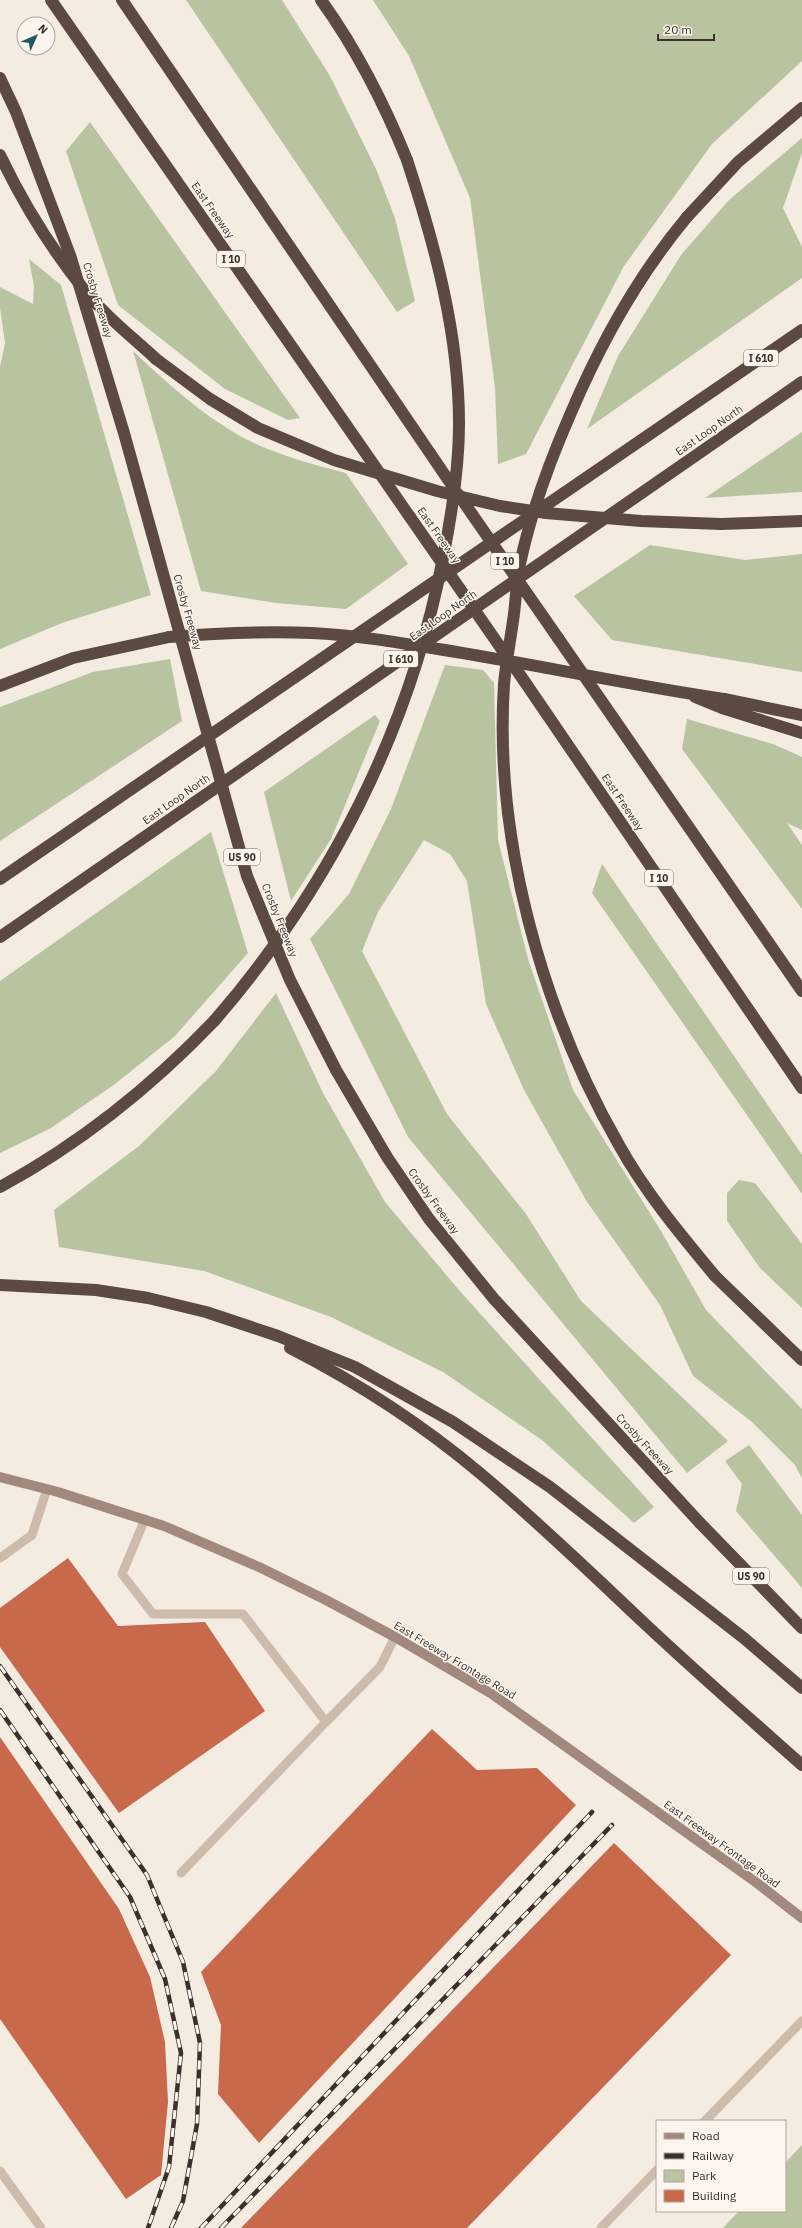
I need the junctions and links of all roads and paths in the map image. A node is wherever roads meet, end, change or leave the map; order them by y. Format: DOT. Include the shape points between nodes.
graph roads {
  1 [pos="51,0"];
  2 [pos="122,0"];
  3 [pos="321,0"];
  4 [pos="0,78"];
  5 [pos="802,108"];
  6 [pos="0,155"];
  7 [pos="802,330"];
  8 [pos="802,382"];
  9 [pos="802,521"];
  10 [pos="0,686"];
  11 [pos="723,703"];
  12 [pos="802,715"];
  13 [pos="802,733"];
  14 [pos="0,879"];
  15 [pos="0,937"];
  16 [pos="802,991"];
  17 [pos="802,1088"];
  18 [pos="0,1187"];
  19 [pos="0,1285"];
  20 [pos="206,1312"];
  21 [pos="802,1360"];
  22 [pos="0,1477"];
  23 [pos="46,1489"];
  24 [pos="145,1520"];
  25 [pos="0,1558"];
  26 [pos="802,1628"];
  27 [pos="395,1637"];
  28 [pos="802,1688"];
  29 [pos="326,1722"];
  30 [pos="802,1765"];
  31 [pos="181,1873"];
  32 [pos="802,1918"];
  33 [pos="802,2021"];
  34 [pos="706,2120"];
  35 [pos="0,2171"];
  36 [pos="656,2171"];
  37 [pos="41,2228"];
  38 [pos="601,2228"];
  1 -- 17 [label="highway, East Freeway / I 10, bridge" via="516,669"];
  2 -- 16 [label="highway, I 10, bridge"];
  3 -- 18 [label="highway, bridge" via="378,92 407,160 438,266 455,360 459,455 440,574 424,638 410,684 357,811 317,883 259,968 216,1020 146,1088 93,1128 29,1171"];
  4 -- 26 [label="highway, Crosby Freeway / US 90, bridge" via="21,125 77,277 139,486 247,876 290,980 336,1070 387,1157 429,1219 494,1299 700,1523"];
  5 -- 21 [label="highway, bridge" via="738,162 687,217 660,249 605,339 546,471 520,565 504,684 507,811 516,871 542,967 573,1052 620,1147 674,1224 714,1276"];
  6 -- 9 [label="highway, bridge" via="40,226 82,287 156,359 210,399 258,428 334,460 437,492 500,506 546,513 641,521 721,524"];
  7 -- 14 [label="highway, I 610"];
  8 -- 15 [label="highway, East Loop North / I 610"];
  10 -- 11 [label="highway, bridge" via="73,658 169,637 263,632 313,633 537,665 685,693"];
  11 -- 12 [label="highway"];
  11 -- 13 [label="highway"];
  19 -- 20 [label="highway" via="96,1290 148,1298"];
  20 -- 28 [label="highway" via="278,1336 355,1367 453,1422 550,1487 745,1639"];
  20 -- 30 [label="highway" via="285,1345 321,1364 362,1387 437,1440 527,1514"];
  22 -- 23 [label="main road"];
  23 -- 24 [label="main road, East Freeway Frontage Road"];
  23 -- 25 [label="lane" via="32,1535"];
  24 -- 27 [label="main road, East Freeway Frontage Road" via="258,1567"];
  24 -- 29 [label="lane" via="122,1574 153,1614 244,1614"];
  27 -- 29 [label="lane" via="380,1666"];
  27 -- 32 [label="main road, East Freeway Frontage Road" via="492,1694 757,1883"];
  29 -- 31 [label="lane"];
  33 -- 34 [label="lane"];
  35 -- 37 [label="lane"];
  36 -- 38 [label="lane"];
}
